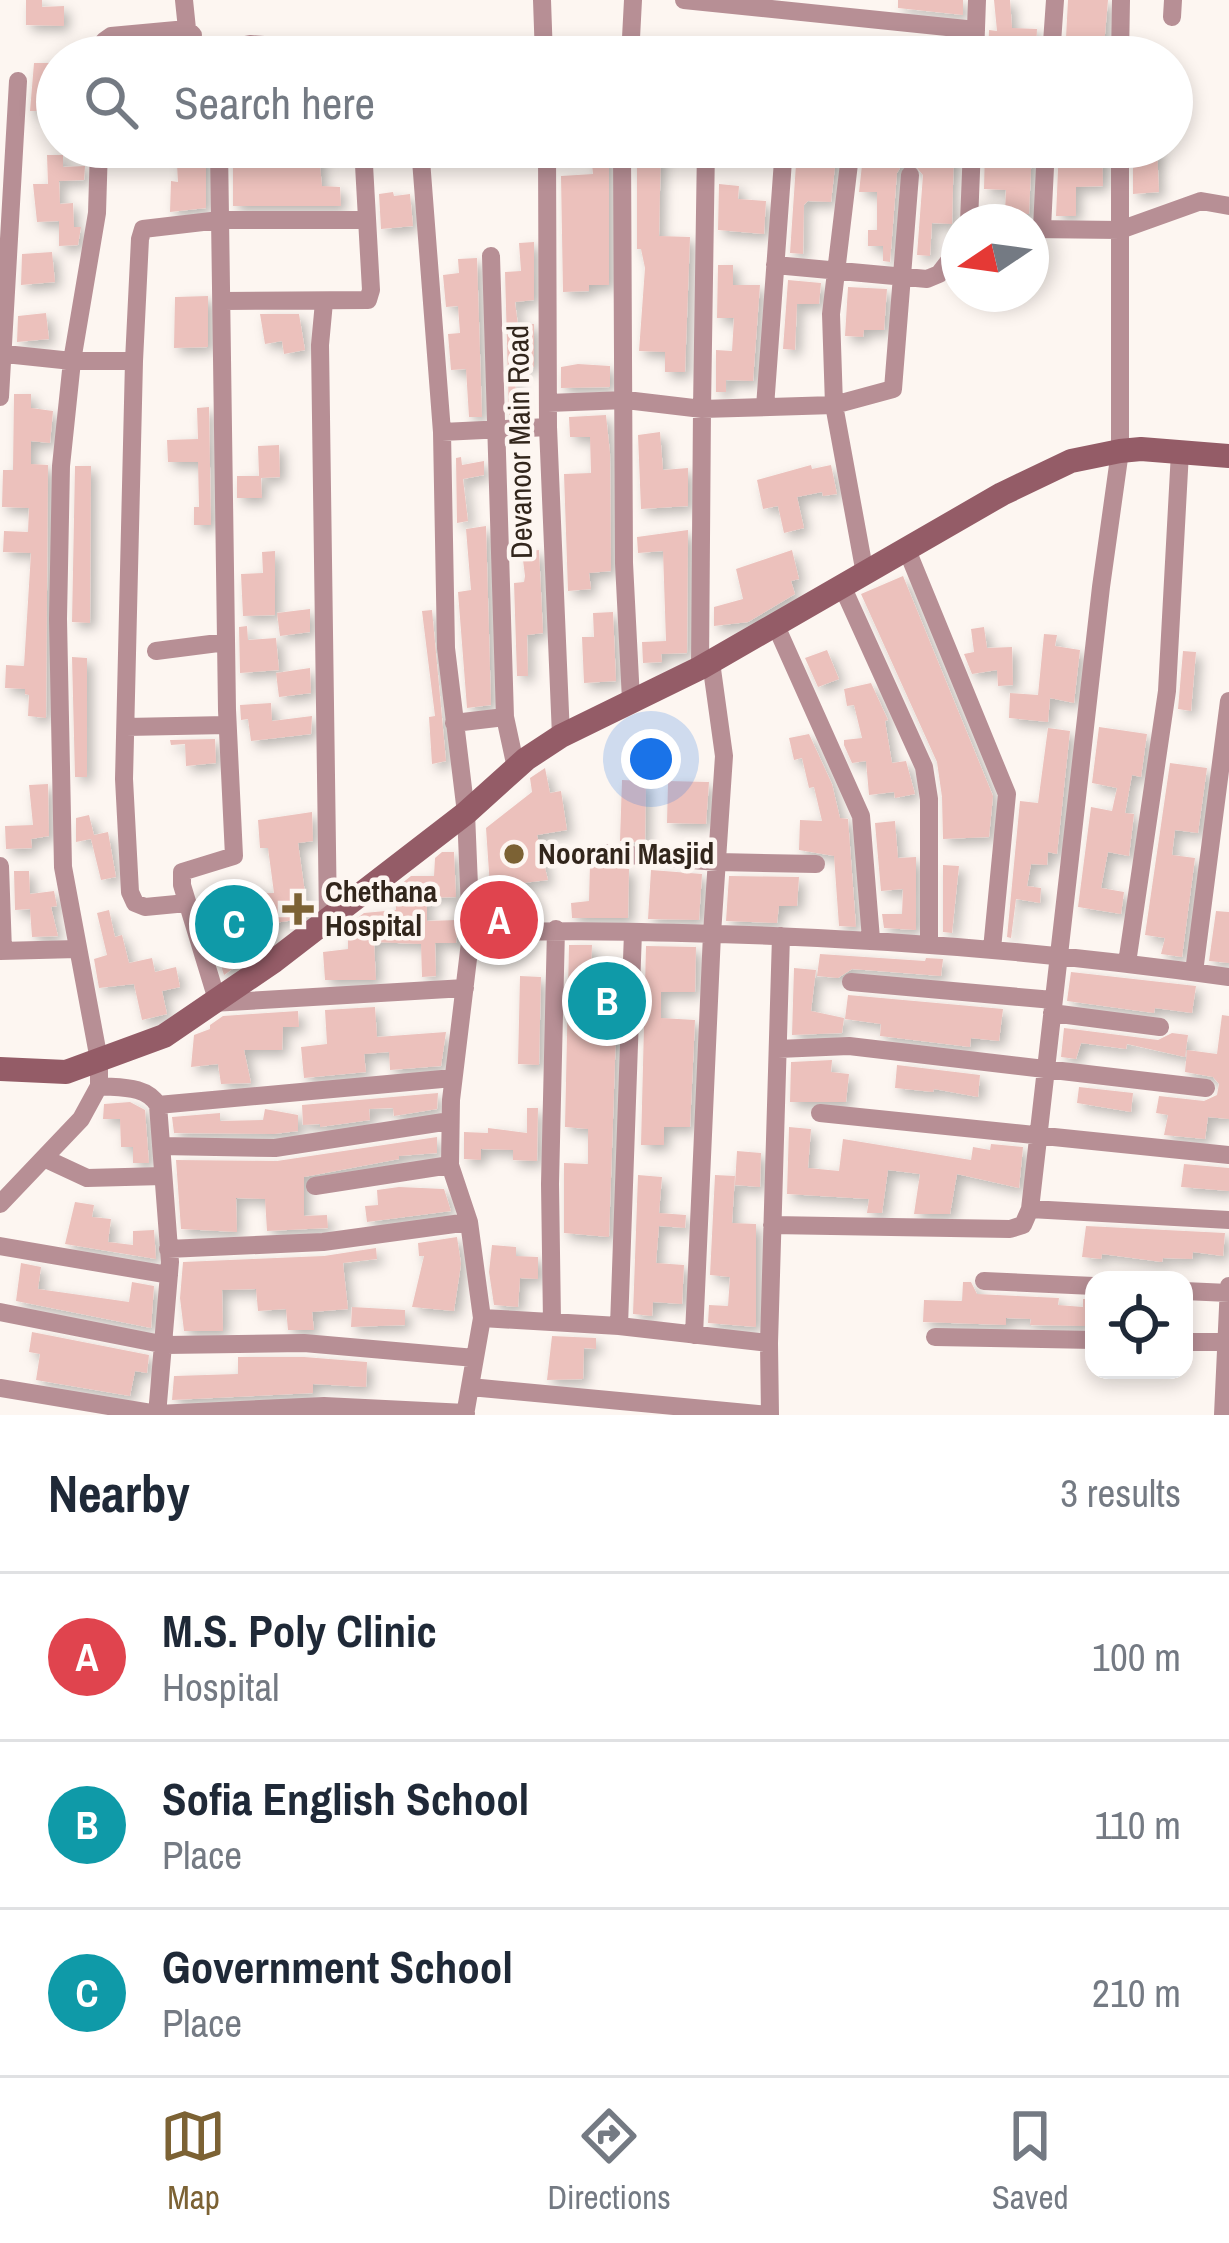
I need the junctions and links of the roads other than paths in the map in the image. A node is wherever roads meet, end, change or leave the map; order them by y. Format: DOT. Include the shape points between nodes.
graph roads {
  1 [pos="184,0"];
  2 [pos="542,0"];
  3 [pos="633,0"];
  4 [pos="684,0"];
  5 [pos="977,0"];
  6 [pos="1054,0"];
  7 [pos="1121,0"];
  8 [pos="188,29"];
  9 [pos="976,30"];
  10 [pos="121,36"];
  11 [pos="194,36"];
  12 [pos="543,36"];
  13 [pos="632,36"];
  14 [pos="976,36"];
  15 [pos="1052,36"];
  16 [pos="1120,36"];
  17 [pos="18,81"];
  18 [pos="98,168"];
  19 [pos="219,168"];
  20 [pos="364,168"];
  21 [pos="422,168"];
  22 [pos="547,168"];
  23 [pos="622,168"];
  24 [pos="706,168"];
  25 [pos="782,168"];
  26 [pos="848,168"];
  27 [pos="971,168"];
  28 [pos="1043,168"];
  29 [pos="1120,168"];
  30 [pos="910,175"];
  31 [pos="970,204"];
  32 [pos="1039,204"];
  33 [pos="1229,206"];
  34 [pos="220,220"];
  35 [pos="367,220"];
  36 [pos="1049,229"];
  37 [pos="1120,230"];
  38 [pos="491,256"];
  39 [pos="775,266"];
  40 [pos="941,270"];
  41 [pos="833,272"];
  42 [pos="902,278"];
  43 [pos="222,301"];
  44 [pos="324,302"];
  45 [pos="4,354"];
  46 [pos="72,361"];
  47 [pos="134,361"];
  48 [pos="0,397"];
  49 [pos="626,400"];
  50 [pos="548,403"];
  51 [pos="834,405"];
  52 [pos="765,407"];
  53 [pos="702,409"];
  54 [pos="548,427"];
  55 [pos="494,429"];
  56 [pos="442,432"];
  57 [pos="1120,451"];
  58 [pos="1180,452"];
  59 [pos="1229,456"];
  60 [pos="907,550"];
  61 [pos="854,581"];
  62 [pos="776,626"];
  63 [pos="226,642"];
  64 [pos="156,651"];
  65 [pos="705,665"];
  66 [pos="631,700"];
  67 [pos="1229,700"];
  68 [pos="506,717"];
  69 [pos="454,723"];
  70 [pos="227,725"];
  71 [pos="126,727"];
  72 [pos="561,736"];
  73 [pos="516,768"];
  74 [pos="466,813"];
  75 [pos="604,853"];
  76 [pos="718,862"];
  77 [pos="817,864"];
  78 [pos="0,866"];
  79 [pos="187,903"];
  80 [pos="328,920"];
  81 [pos="556,929"];
  82 [pos="633,932"];
  83 [pos="471,934"];
  84 [pos="712,934"];
  85 [pos="781,936"];
  86 [pos="871,938"];
  87 [pos="929,944"];
  88 [pos="76,949"];
  89 [pos="992,949"];
  90 [pos="2,951"];
  91 [pos="1059,955"];
  92 [pos="1127,963"];
  93 [pos="1194,972"];
  94 [pos="1229,977"];
  95 [pos="851,982"];
  96 [pos="465,988"];
  97 [pos="215,1002"];
  98 [pos="1053,1007"];
  99 [pos="1160,1028"];
  100 [pos="778,1049"];
  101 [pos="99,1060"];
  102 [pos="0,1069"];
  103 [pos="1044,1070"];
  104 [pos="453,1078"];
  105 [pos="99,1086"];
  106 [pos="1206,1088"];
  107 [pos="158,1105"];
  108 [pos="820,1113"];
  109 [pos="450,1121"];
  110 [pos="1040,1135"];
  111 [pos="161,1146"];
  112 [pos="1229,1156"];
  113 [pos="44,1158"];
  114 [pos="450,1165"];
  115 [pos="163,1176"];
  116 [pos="315,1186"];
  117 [pos="0,1204"];
  118 [pos="1030,1209"];
  119 [pos="1229,1220"];
  120 [pos="469,1222"];
  121 [pos="772,1225"];
  122 [pos="0,1246"];
  123 [pos="168,1250"];
  124 [pos="169,1275"];
  125 [pos="984,1281"];
  126 [pos="1085,1286"];
  127 [pos="1193,1291"];
  128 [pos="1229,1291"];
  129 [pos="0,1312"];
  130 [pos="482,1318"];
  131 [pos="552,1321"];
  132 [pos="619,1326"];
  133 [pos="694,1335"];
  134 [pos="935,1337"];
  135 [pos="1085,1340"];
  136 [pos="1193,1342"];
  137 [pos="1225,1342"];
  138 [pos="769,1343"];
  139 [pos="166,1345"];
  140 [pos="475,1358"];
  141 [pos="470,1387"];
  142 [pos="0,1388"];
  143 [pos="323,1411"];
  144 [pos="403,1412"];
  145 [pos="157,1414"];
  146 [pos="465,1414"];
  147 [pos="770,1415"];
  148 [pos="1223,1415"];
  1 -- 8 [label="street"];
  2 -- 12 [label="street"];
  3 -- 13 [label="street"];
  4 -- 9 [label="street"];
  5 -- 9 [label="street"];
  6 -- 15 [label="street"];
  7 -- 16 [label="street"];
  8 -- 10 [label="street"];
  8 -- 11 [label="street"];
  9 -- 14 [label="street"];
  17 -- 45 [label="street"];
  18 -- 46 [label="street"];
  19 -- 34 [label="street"];
  20 -- 35 [label="street"];
  21 -- 56 [label="street"];
  22 -- 50 [label="street, Devanoor Main Road"];
  23 -- 49 [label="street"];
  24 -- 53 [label="street"];
  25 -- 39 [label="street"];
  26 -- 41 [label="street"];
  27 -- 31 [label="street"];
  28 -- 32 [label="street"];
  29 -- 37 [label="street"];
  30 -- 42 [label="street"];
  33 -- 37 [label="street" via="1201,201"];
  34 -- 35 [label="street"];
  34 -- 43 [label="street"];
  34 -- 47 [label="street" via="143,229"];
  35 -- 44 [label="street" via="368,300"];
  36 -- 37 [label="street"];
  37 -- 57 [label="street"];
  38 -- 55 [label="street"];
  39 -- 41 [label="street"];
  39 -- 52 [label="street"];
  40 -- 42 [label="street" via="934,278"];
  41 -- 42 [label="street"];
  41 -- 51 [label="street"];
  42 -- 51 [label="street" via="893,389"];
  43 -- 44 [label="street"];
  43 -- 63 [label="street"];
  44 -- 80 [label="street"];
  45 -- 46 [label="street"];
  45 -- 48 [label="street"];
  46 -- 47 [label="street"];
  46 -- 88 [label="street" via="58,619 64,867"];
  47 -- 71 [label="street"];
  49 -- 50 [label="street"];
  49 -- 53 [label="street"];
  49 -- 66 [label="street"];
  50 -- 54 [label="street, Devanoor Main Road"];
  51 -- 52 [label="street"];
  51 -- 61 [label="street"];
  52 -- 53 [label="street"];
  53 -- 65 [label="street"];
  54 -- 55 [label="street"];
  54 -- 72 [label="street, Devanoor Main Road"];
  55 -- 56 [label="street"];
  55 -- 68 [label="street"];
  56 -- 69 [label="street"];
  57 -- 58 [label="street"];
  57 -- 60 [label="street" via="1071,461"];
  57 -- 91 [label="street"];
  58 -- 59 [label="street"];
  58 -- 92 [label="street" via="1170,664"];
  60 -- 61 [label="street"];
  60 -- 89 [label="street" via="1007,794"];
  61 -- 62 [label="street"];
  61 -- 87 [label="street" via="924,767"];
  62 -- 65 [label="street"];
  62 -- 86 [label="street" via="861,816"];
  63 -- 64 [label="street"];
  63 -- 70 [label="street"];
  65 -- 66 [label="street"];
  65 -- 76 [label="street" via="724,756"];
  66 -- 72 [label="street"];
  67 -- 93 [label="street"];
  68 -- 69 [label="street"];
  68 -- 73 [label="street"];
  69 -- 74 [label="street"];
  70 -- 71 [label="street"];
  70 -- 79 [label="street" via="234,856 182,872"];
  71 -- 79 [label="street" via="130,892 145,907"];
  72 -- 73 [label="street"];
  73 -- 74 [label="street"];
  74 -- 80 [label="street"];
  74 -- 83 [label="street"];
  75 -- 76 [label="street"];
  76 -- 77 [label="street"];
  76 -- 84 [label="street"];
  78 -- 90 [label="street"];
  79 -- 97 [label="street"];
  80 -- 97 [label="street"];
  81 -- 82 [label="street"];
  81 -- 83 [label="street"];
  81 -- 131 [label="street"];
  82 -- 84 [label="street"];
  82 -- 132 [label="street"];
  83 -- 96 [label="street"];
  84 -- 85 [label="street"];
  84 -- 133 [label="street"];
  85 -- 86 [label="street"];
  85 -- 100 [label="street"];
  86 -- 87 [label="street"];
  87 -- 89 [label="street"];
  88 -- 90 [label="street"];
  88 -- 101 [label="street"];
  89 -- 91 [label="street"];
  91 -- 92 [label="street"];
  91 -- 98 [label="street"];
  92 -- 93 [label="street"];
  93 -- 94 [label="street"];
  95 -- 98 [label="street"];
  96 -- 97 [label="street"];
  96 -- 104 [label="street"];
  97 -- 101 [label="street" via="164,1036"];
  98 -- 99 [label="street"];
  98 -- 103 [label="street"];
  100 -- 103 [label="street" via="849,1046"];
  100 -- 121 [label="street"];
  101 -- 102 [label="street" via="66,1072"];
  101 -- 105 [label="street"];
  103 -- 106 [label="street"];
  103 -- 110 [label="street"];
  104 -- 107 [label="street"];
  104 -- 109 [label="street"];
  105 -- 107 [label="street" via="143,1091"];
  105 -- 113 [label="street"];
  107 -- 111 [label="street"];
  108 -- 110 [label="street"];
  109 -- 111 [label="street" via="275,1148"];
  109 -- 114 [label="street"];
  110 -- 112 [label="street"];
  110 -- 118 [label="street"];
  111 -- 115 [label="street"];
  113 -- 115 [label="street" via="87,1178"];
  113 -- 117 [label="street"];
  114 -- 116 [label="street"];
  114 -- 120 [label="street"];
  115 -- 123 [label="street"];
  118 -- 119 [label="street"];
  118 -- 121 [label="street" via="1023,1225 1010,1229"];
  120 -- 123 [label="street" via="323,1242"];
  120 -- 130 [label="street"];
  121 -- 138 [label="street"];
  122 -- 124 [label="street"];
  123 -- 124 [label="street"];
  124 -- 139 [label="street"];
  125 -- 126 [label="street"];
  127 -- 128 [label="street"];
  128 -- 137 [label="street"];
  129 -- 139 [label="street"];
  130 -- 131 [label="street"];
  130 -- 140 [label="street"];
  131 -- 132 [label="street"];
  132 -- 133 [label="street"];
  133 -- 138 [label="street"];
  134 -- 135 [label="street"];
  136 -- 137 [label="street"];
  137 -- 148 [label="street"];
  138 -- 147 [label="street"];
  139 -- 140 [label="street" via="304,1343"];
  139 -- 145 [label="street"];
  140 -- 141 [label="street"];
  141 -- 146 [label="street"];
  141 -- 147 [label="street"];
  142 -- 145 [label="street"];
  143 -- 144 [label="street"];
  143 -- 145 [label="street"];
  144 -- 146 [label="street"];
}
